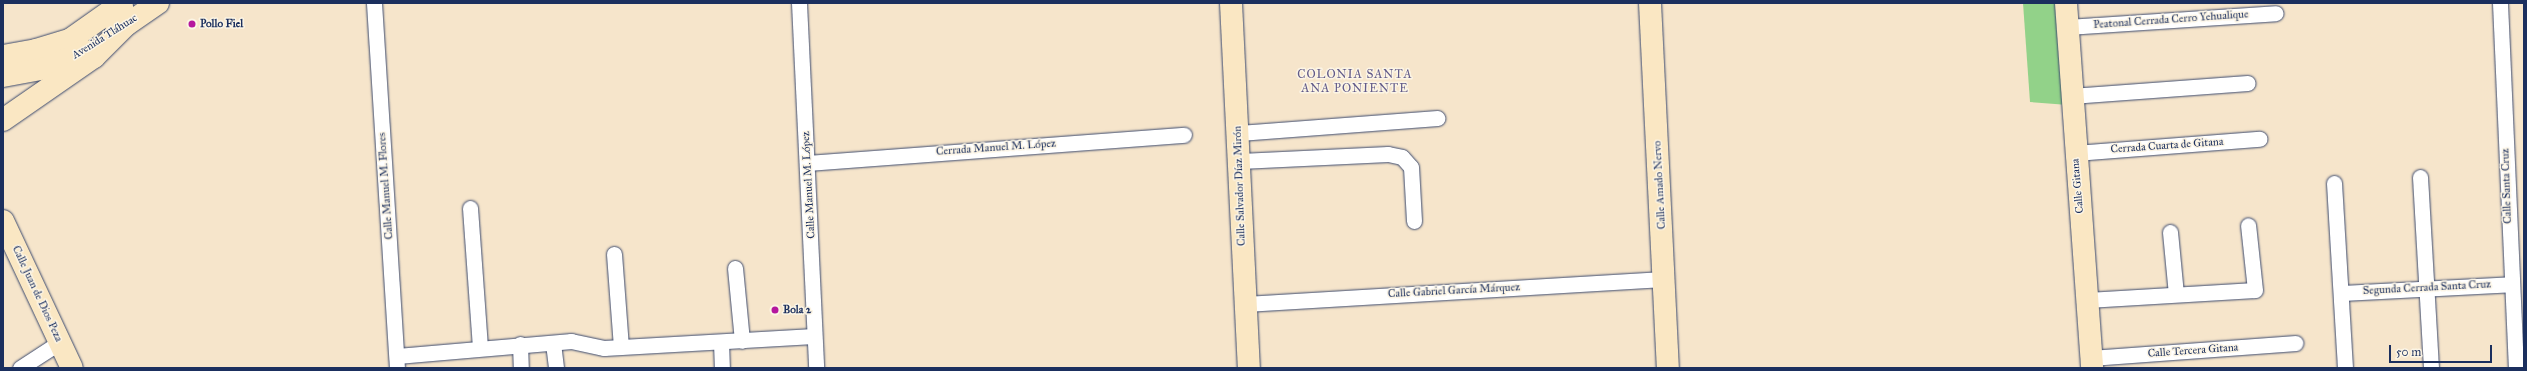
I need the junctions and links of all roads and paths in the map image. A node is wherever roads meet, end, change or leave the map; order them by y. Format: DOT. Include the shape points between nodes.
graph roads {
  1 [pos="121,3"];
  2 [pos="158,3"];
  3 [pos="374,3"];
  4 [pos="799,3"];
  5 [pos="1231,3"];
  6 [pos="1650,3"];
  7 [pos="2066,3"];
  8 [pos="2500,3"];
  9 [pos="2276,13"];
  10 [pos="127,24"];
  11 [pos="2067,28"];
  12 [pos="3,56"];
  13 [pos="3,76"];
  14 [pos="2248,83"];
  15 [pos="2071,96"];
  16 [pos="1437,118"];
  17 [pos="3,120"];
  18 [pos="1238,133"];
  19 [pos="1184,134"];
  20 [pos="2259,139"];
  21 [pos="2076,154"];
  22 [pos="1240,161"];
  23 [pos="808,163"];
  24 [pos="2420,177"];
  25 [pos="2334,183"];
  26 [pos="470,208"];
  27 [pos="3,221"];
  28 [pos="1414,221"];
  29 [pos="2248,225"];
  30 [pos="2170,232"];
  31 [pos="614,254"];
  32 [pos="735,268"];
  33 [pos="1664,279"];
  34 [pos="2511,284"];
  35 [pos="2425,287"];
  36 [pos="2342,293"];
  37 [pos="2176,294"];
  38 [pos="2087,300"];
  39 [pos="1244,304"];
  40 [pos="814,336"];
  41 [pos="742,341"];
  42 [pos="60,342"];
  43 [pos="721,342"];
  44 [pos="553,343"];
  45 [pos="2295,343"];
  46 [pos="520,344"];
  47 [pos="621,347"];
  48 [pos="480,348"];
  49 [pos="397,362"];
  50 [pos="2092,363"];
  51 [pos="20,368"];
  52 [pos="72,368"];
  53 [pos="521,368"];
  54 [pos="556,368"];
  55 [pos="722,368"];
  56 [pos="816,368"];
  57 [pos="1249,368"];
  58 [pos="1668,368"];
  59 [pos="2345,368"];
  60 [pos="2430,368"];
  61 [pos="2516,368"];
  1 -- 10 [label="street"];
  1 -- 12 [label="street, Avenida Tláhuac" via="71,39 36,50"];
  2 -- 10 [label="street, Avenida Tláhuac"];
  3 -- 49 [label="street, Calle Manuel M. Flores"];
  4 -- 23 [label="street, Calle Manuel M. López"];
  5 -- 18 [label="street, Calle Salvador Díaz Mirón"];
  6 -- 33 [label="street, Calle Amado Nervo"];
  7 -- 11 [label="street, Calle Gitana"];
  8 -- 34 [label="street, Calle Santa Cruz"];
  9 -- 11 [label="street, Peatonal Cerrada Cerro Yehualique"];
  10 -- 13 [label="street, Avenida Tláhuac" via="66,60 28,74"];
  10 -- 17 [label="street" via="94,57"];
  11 -- 15 [label="street, Calle Gitana"];
  14 -- 15 [label="street"];
  15 -- 21 [label="street, Calle Gitana"];
  16 -- 18 [label="street"];
  18 -- 22 [label="street, Calle Salvador Díaz Mirón"];
  19 -- 23 [label="street, Cerrada Manuel M. López"];
  20 -- 21 [label="street, Cerrada Cuarta de Gitana"];
  21 -- 38 [label="street, Calle Gitana"];
  22 -- 28 [label="street" via="1388,154 1402,157 1411,167"];
  22 -- 39 [label="street, Calle Salvador Díaz Mirón"];
  23 -- 40 [label="street, Calle Manuel M. López"];
  24 -- 35 [label="street"];
  25 -- 36 [label="street"];
  26 -- 48 [label="street"];
  27 -- 42 [label="street, Calle Juan de Dios Peza"];
  29 -- 37 [label="street" via="2255,290"];
  30 -- 37 [label="street"];
  31 -- 47 [label="street"];
  32 -- 41 [label="street"];
  33 -- 39 [label="street, Calle Gabriel García Márquez"];
  33 -- 58 [label="street, Calle Amado Nervo"];
  34 -- 35 [label="street, Segunda Cerrada Santa Cruz"];
  34 -- 61 [label="street, Calle Santa Cruz"];
  35 -- 36 [label="street, Segunda Cerrada Santa Cruz"];
  35 -- 60 [label="street"];
  36 -- 59 [label="street"];
  37 -- 38 [label="street"];
  38 -- 50 [label="street, Calle Gitana"];
  39 -- 57 [label="street, Calle Salvador Díaz Mirón"];
  40 -- 41 [label="street"];
  40 -- 56 [label="street, Calle Manuel M. López"];
  41 -- 43 [label="street"];
  42 -- 51 [label="street"];
  42 -- 52 [label="street, Calle Juan de Dios Peza"];
  43 -- 47 [label="street"];
  43 -- 55 [label="street"];
  44 -- 46 [label="street"];
  44 -- 47 [label="street" via="571,341 604,348"];
  44 -- 54 [label="street"];
  45 -- 50 [label="street, Calle Tercera Gitana"];
  46 -- 48 [label="street"];
  46 -- 53 [label="street"];
  48 -- 49 [label="street"];
}
